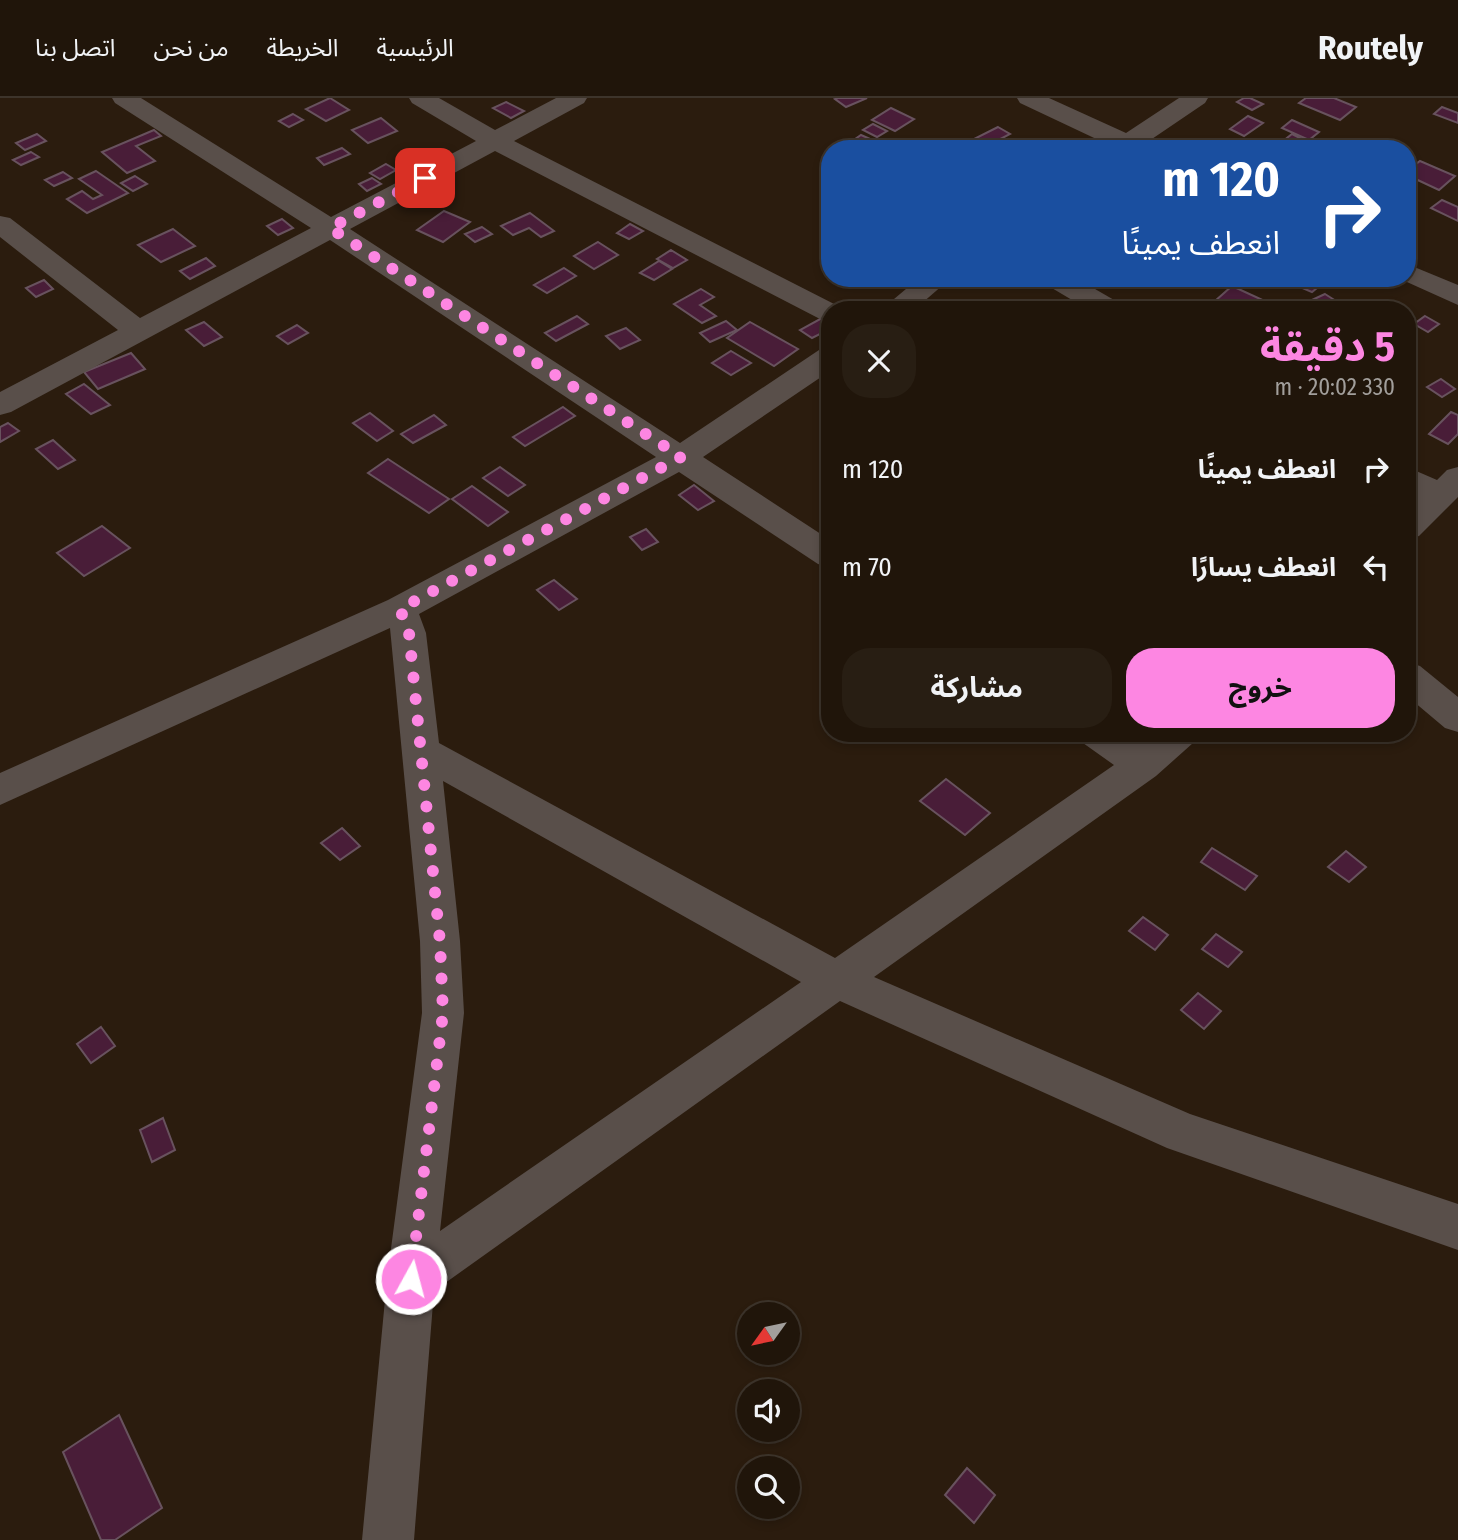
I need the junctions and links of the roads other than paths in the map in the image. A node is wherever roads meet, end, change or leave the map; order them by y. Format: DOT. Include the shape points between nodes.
graph roads {
  1 [pos="124,98"];
  2 [pos="421,98"];
  3 [pos="575,98"];
  4 [pos="1029,98"];
  5 [pos="1196,98"];
  6 [pos="1114,140"];
  7 [pos="1138,140"];
  8 [pos="495,141"];
  9 [pos="0,225"];
  10 [pos="330,228"];
  11 [pos="1416,276"];
  12 [pos="925,287"];
  13 [pos="1071,287"];
  14 [pos="1458,296"];
  15 [pos="907,301"];
  16 [pos="1095,301"];
  17 [pos="821,308"];
  18 [pos="138,331"];
  19 [pos="821,362"];
  20 [pos="0,405"];
  21 [pos="681,457"];
  22 [pos="1416,480"];
  23 [pos="1449,487"];
  24 [pos="1416,519"];
  25 [pos="821,550"];
  26 [pos="400,609"];
  27 [pos="1416,683"];
  28 [pos="1455,712"];
  29 [pos="1109,742"];
  30 [pos="1170,742"];
  31 [pos="420,750"];
  32 [pos="1143,765"];
  33 [pos="0,790"];
  34 [pos="836,980"];
  35 [pos="1458,1227"];
  36 [pos="411,1279"];
  37 [pos="388,1540"];
  1 -- 10 [label="street"];
  2 -- 8 [label="street"];
  3 -- 8 [label="street"];
  4 -- 6 [label="street"];
  5 -- 7 [label="street"];
  8 -- 10 [label="street"];
  8 -- 17 [label="street"];
  9 -- 18 [label="street"];
  10 -- 18 [label="street"];
  10 -- 21 [label="street"];
  11 -- 14 [label="street"];
  12 -- 15 [label="street"];
  13 -- 16 [label="street"];
  18 -- 20 [label="street"];
  19 -- 21 [label="street"];
  21 -- 25 [label="street"];
  21 -- 26 [label="street"];
  22 -- 23 [label="street"];
  23 -- 24 [label="street"];
  26 -- 31 [label="street" via="409,633"];
  26 -- 33 [label="street"];
  27 -- 28 [label="street"];
  29 -- 32 [label="street"];
  30 -- 32 [label="street"];
  31 -- 34 [label="street"];
  31 -- 36 [label="street" via="443,1013"];
  32 -- 34 [label="street"];
  34 -- 35 [label="street" via="1183,1133"];
  34 -- 36 [label="street"];
  36 -- 37 [label="street"];
}
